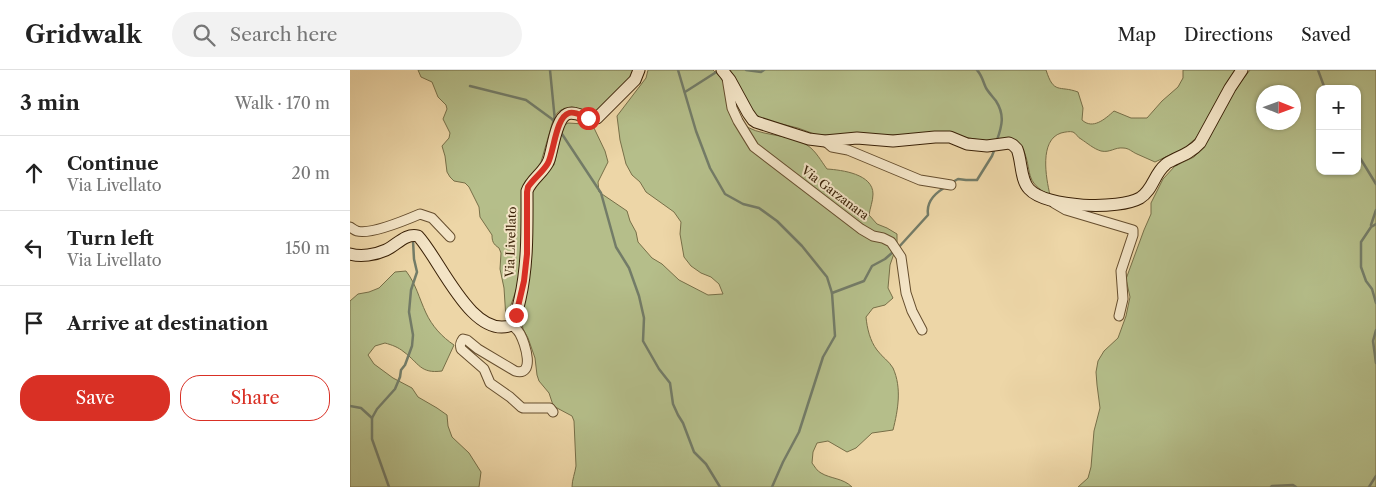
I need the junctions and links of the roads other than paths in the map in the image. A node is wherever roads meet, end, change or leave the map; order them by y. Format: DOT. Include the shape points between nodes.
graph roads {
  1 [pos="639,70"];
  2 [pos="1242,70"];
  3 [pos="725,73"];
  4 [pos="825,141"];
  5 [pos="951,185"];
  6 [pos="1050,200"];
  7 [pos="350,227"];
  8 [pos="450,237"];
  9 [pos="350,254"];
  10 [pos="1119,316"];
  11 [pos="512,325"];
  12 [pos="922,330"];
  13 [pos="553,412"];
  1 -- 11 [label="main road, Via Livellato" via="634,80 597,118 570,113 561,120 549,161 527,192 524,281"];
  2 -- 6 [label="main road" via="1200,143 1165,164 1150,190 1139,199 1092,206"];
  3 -- 4 [label="main road" via="756,122"];
  3 -- 12 [label="street, Via Garzanara" via="732,108 754,147 861,229 891,242 901,257 906,293"];
  4 -- 5 [label="street" via="832,147 848,150 920,180"];
  4 -- 6 [label="main road" via="935,137 987,146 1009,143 1017,149 1026,184 1037,195"];
  6 -- 10 [label="street" via="1066,210 1133,230 1121,271 1123,298"];
  7 -- 8 [label="street" via="358,231 379,230 420,214 432,218"];
  9 -- 11 [label="main road" via="378,253 411,235 418,236 468,308 489,324 499,327"];
  11 -- 13 [label="street" via="521,335 528,359 522,371 515,371 467,340 463,339 461,349 484,369 490,383 521,407 550,408"];
}
